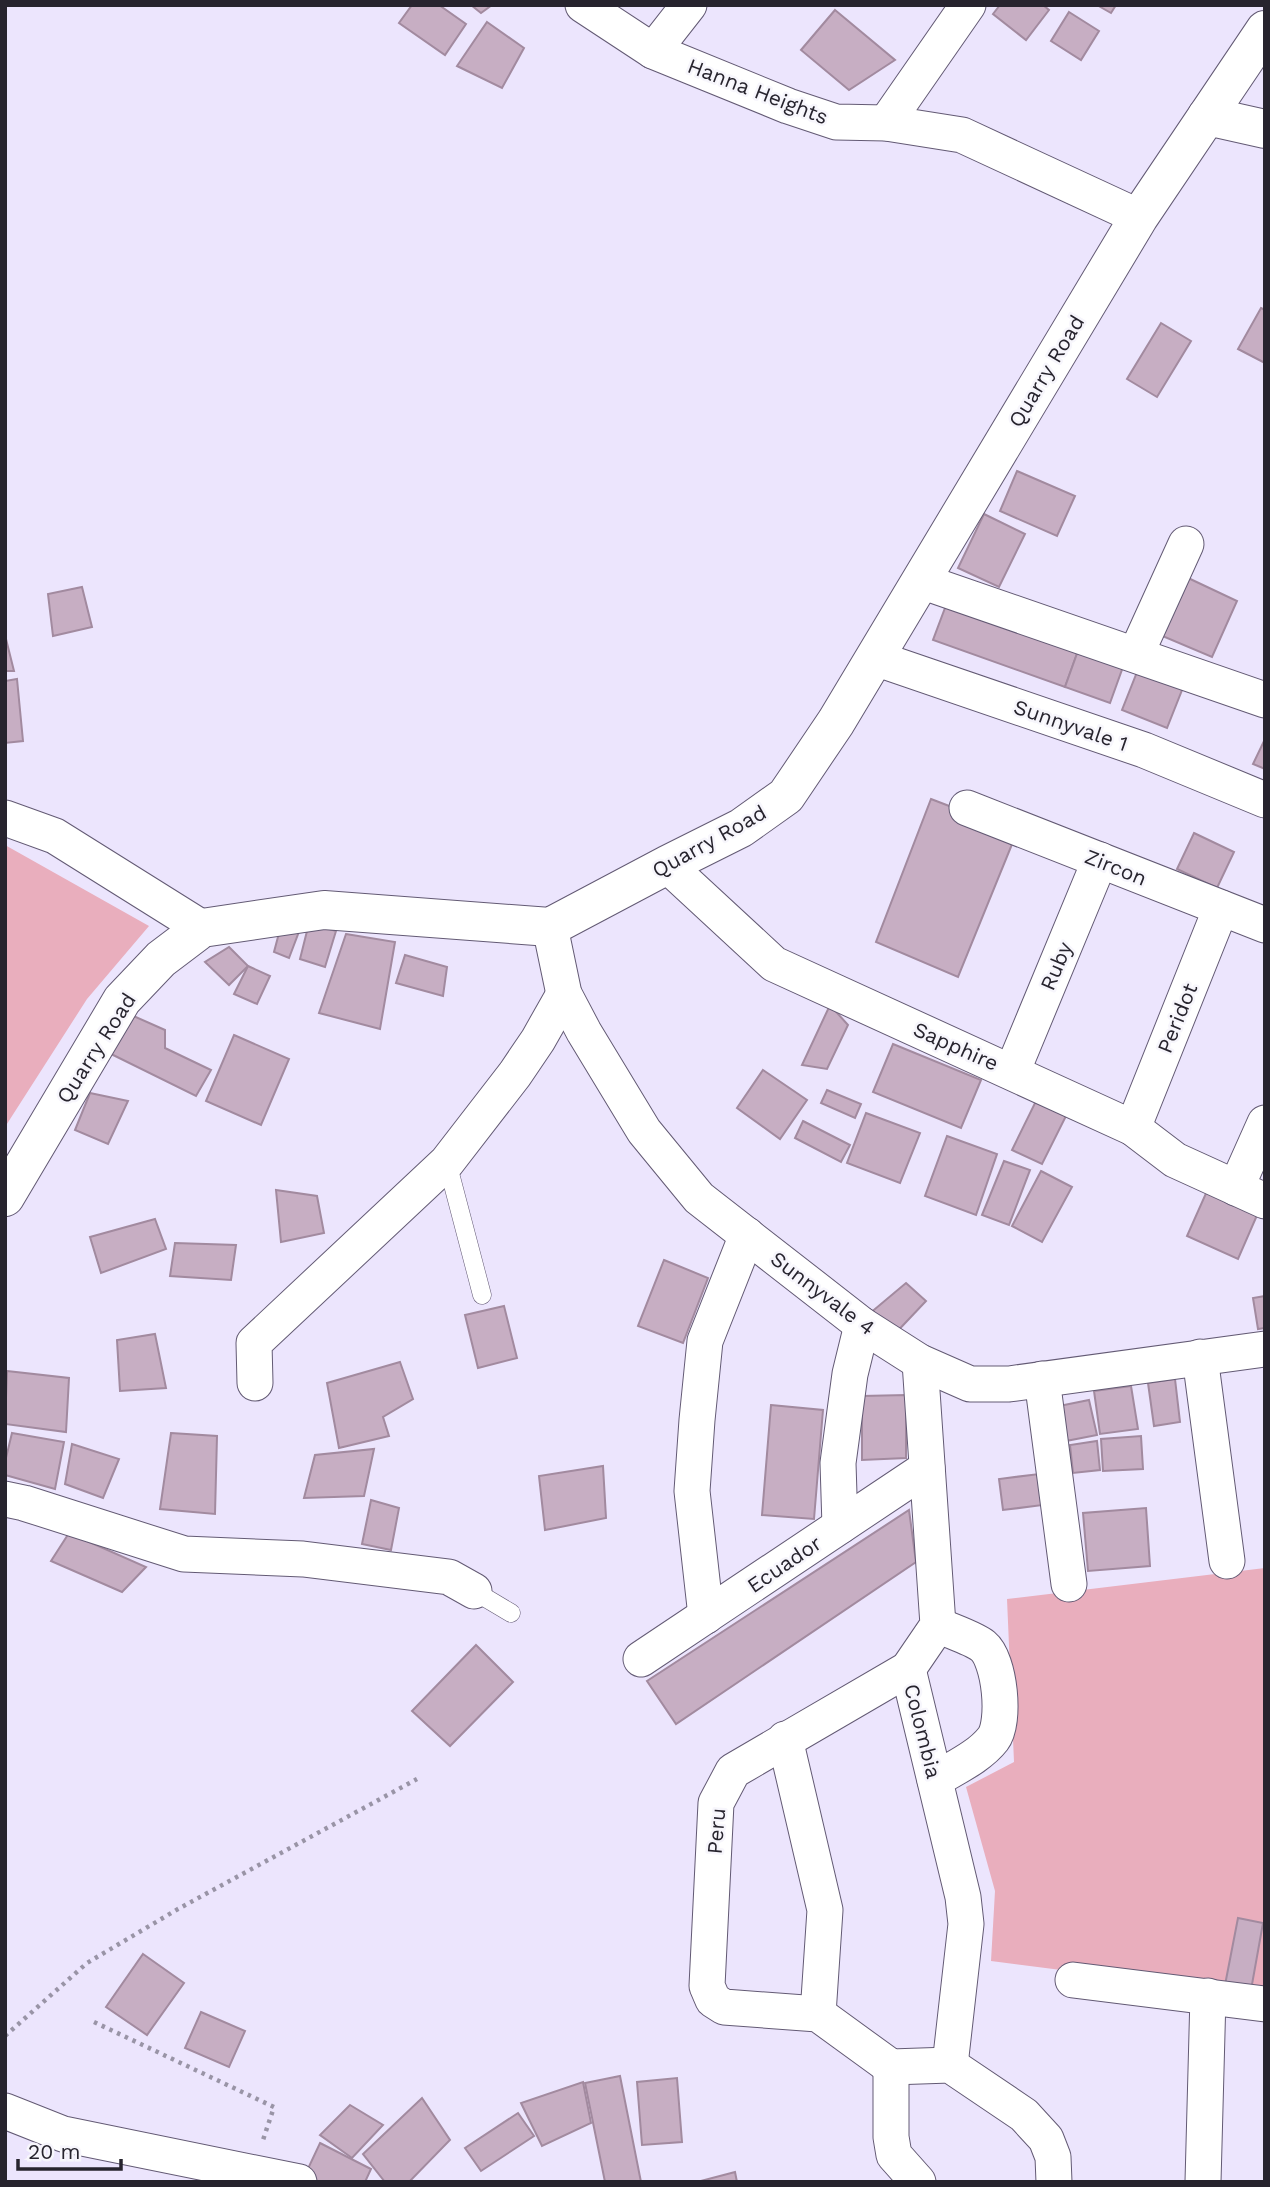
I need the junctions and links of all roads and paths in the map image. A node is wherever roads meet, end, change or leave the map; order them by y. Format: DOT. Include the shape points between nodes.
graph roads {
  1 [pos="583,5"];
  2 [pos="689,5"];
  3 [pos="968,5"];
  4 [pos="1265,30"];
  5 [pos="653,51"];
  6 [pos="1207,116"];
  7 [pos="886,123"];
  8 [pos="1265,129"];
  9 [pos="1139,217"];
  10 [pos="1186,544"];
  11 [pos="921,581"];
  12 [pos="1136,654"];
  13 [pos="875,658"];
  14 [pos="1265,700"];
  15 [pos="1265,800"];
  16 [pos="967,808"];
  17 [pos="5,818"];
  18 [pos="1100,860"];
  19 [pos="667,864"];
  20 [pos="1222,908"];
  21 [pos="1265,925"];
  22 [pos="550,927"];
  23 [pos="202,928"];
  24 [pos="564,994"];
  25 [pos="1012,1072"];
  26 [pos="1265,1123"];
  27 [pos="1133,1128"];
  28 [pos="447,1162"];
  29 [pos="1251,1195"];
  30 [pos="5,1197"];
  31 [pos="747,1235"];
  32 [pos="482,1295"];
  33 [pos="862,1325"];
  34 [pos="1265,1349"];
  35 [pos="1200,1357"];
  36 [pos="920,1362"];
  37 [pos="1042,1378"];
  38 [pos="255,1383"];
  39 [pos="927,1468"];
  40 [pos="5,1499"];
  41 [pos="840,1526"];
  42 [pos="1227,1561"];
  43 [pos="1069,1584"];
  44 [pos="474,1591"];
  45 [pos="511,1613"];
  46 [pos="706,1616"];
  47 [pos="938,1625"];
  48 [pos="641,1659"];
  49 [pos="908,1668"];
  50 [pos="785,1739"];
  51 [pos="417,1779"];
  52 [pos="935,1780"];
  53 [pos="1073,1980"];
  54 [pos="1208,1996"];
  55 [pos="1265,2004"];
  56 [pos="818,2014"];
  57 [pos="94,2022"];
  58 [pos="5,2036"];
  59 [pos="950,2065"];
  60 [pos="891,2067"];
  61 [pos="5,2111"];
  62 [pos="252,2172"];
  63 [pos="299,2182"];
  64 [pos="918,2182"];
  65 [pos="1054,2182"];
  66 [pos="1203,2182"];
  1 -- 5 [label="street, Hanna Heights"];
  2 -- 5 [label="street"];
  3 -- 7 [label="street"];
  4 -- 6 [label="street, Quarry Road"];
  5 -- 7 [label="street, Hanna Heights" via="836,122"];
  6 -- 8 [label="street"];
  6 -- 9 [label="street, Quarry Road"];
  7 -- 9 [label="street, Hanna Heights" via="961,135"];
  9 -- 11 [label="street, Quarry Road"];
  10 -- 12 [label="street"];
  11 -- 12 [label="street"];
  11 -- 13 [label="street, Quarry Road"];
  12 -- 14 [label="street"];
  13 -- 15 [label="street, Sunnyvale 1" via="1144,750"];
  13 -- 19 [label="street, Quarry Road" via="786,796 741,828"];
  16 -- 18 [label="street, Zircon"];
  17 -- 23 [label="street" via="55,835"];
  18 -- 20 [label="street, Zircon"];
  18 -- 25 [label="street, Ruby"];
  19 -- 22 [label="street, Quarry Road"];
  19 -- 25 [label="street, Sapphire" via="774,964"];
  20 -- 21 [label="street, Zircon"];
  20 -- 27 [label="street, Peridot"];
  22 -- 23 [label="street, Quarry Road" via="324,910"];
  22 -- 24 [label="street, Sunnyvale 4"];
  23 -- 30 [label="street, Quarry Road" via="161,959 122,1000"];
  24 -- 28 [label="street" via="515,1074"];
  24 -- 31 [label="street, Sunnyvale 4" via="644,1131 699,1198"];
  25 -- 27 [label="street, Sapphire"];
  26 -- 29 [label="street"];
  27 -- 29 [label="street, Sapphire" via="1175,1160"];
  28 -- 32 [label="lane"];
  28 -- 38 [label="street" via="254,1343"];
  31 -- 33 [label="street, Sunnyvale 4"];
  31 -- 46 [label="street" via="705,1341 696,1420 692,1491"];
  33 -- 36 [label="street, Sunnyvale 4"];
  33 -- 41 [label="street" via="838,1463"];
  34 -- 35 [label="street, Sunnyvale 4"];
  35 -- 37 [label="street, Sunnyvale 4"];
  35 -- 42 [label="street"];
  36 -- 37 [label="street, Sunnyvale 4" via="970,1384"];
  36 -- 39 [label="street"];
  37 -- 43 [label="street"];
  39 -- 41 [label="street, Ecuador"];
  39 -- 47 [label="street"];
  40 -- 44 [label="street" via="184,1554 303,1559 449,1577"];
  41 -- 46 [label="street, Ecuador"];
  44 -- 45 [label="lane"];
  46 -- 48 [label="street, Ecuador"];
  47 -- 49 [label="street, Colombia"];
  47 -- 52 [label="street" via="984,1646 995,1668 1000,1718 995,1737 981,1751"];
  49 -- 50 [label="street, Peru"];
  49 -- 52 [label="street, Colombia"];
  50 -- 56 [label="street" via="825,1910"];
  50 -- 56 [label="street, Peru" via="733,1771 716,1803 707,1986 713,2000 723,2007"];
  51 -- 58 [label="path" via="88,1963"];
  52 -- 59 [label="street, Colombia" via="966,1924"];
  53 -- 54 [label="street"];
  54 -- 55 [label="street"];
  54 -- 66 [label="street"];
  56 -- 60 [label="street"];
  57 -- 62 [label="path" via="274,2107"];
  59 -- 60 [label="street"];
  59 -- 65 [label="street" via="1024,2115 1046,2139 1053,2157"];
  60 -- 64 [label="street" via="894,2155"];
  61 -- 62 [label="street" via="63,2134"];
  62 -- 63 [label="street"];
}
